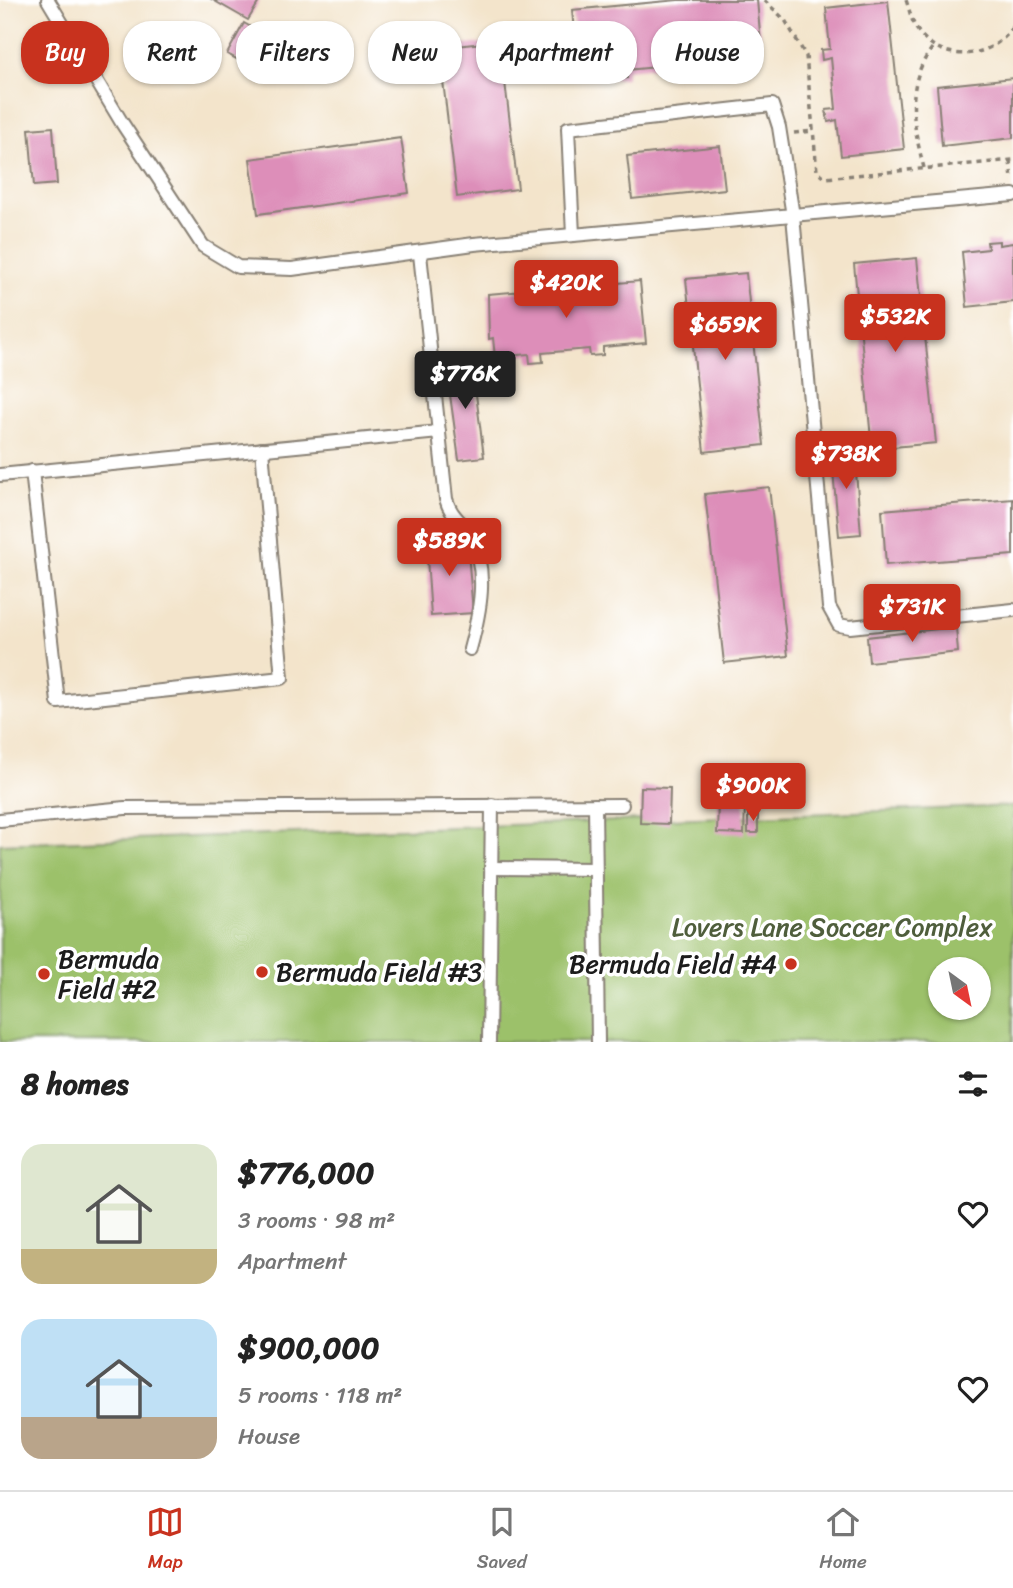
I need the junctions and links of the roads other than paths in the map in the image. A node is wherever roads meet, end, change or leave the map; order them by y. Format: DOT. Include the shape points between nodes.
graph roads {
  1 [pos="48,0"];
  2 [pos="1013,195"];
  3 [pos="793,216"];
  4 [pos="573,235"];
  5 [pos="420,254"];
  6 [pos="439,432"];
  7 [pos="262,449"];
  8 [pos="32,471"];
  9 [pos="0,475"];
  10 [pos="1013,610"];
  11 [pos="470,649"];
  12 [pos="492,805"];
  13 [pos="595,805"];
  14 [pos="622,805"];
  15 [pos="0,820"];
  16 [pos="491,868"];
  17 [pos="595,869"];
  18 [pos="489,1042"];
  19 [pos="598,1042"];
  1 -- 5 [label="lane" via="203,246 239,267 292,269"];
  2 -- 3 [label="lane"];
  3 -- 4 [label="lane"];
  3 -- 4 [label="lane" via="772,105 568,128"];
  3 -- 10 [label="lane" via="830,607 839,625"];
  4 -- 5 [label="lane"];
  5 -- 6 [label="lane"];
  6 -- 7 [label="lane"];
  6 -- 11 [label="lane" via="450,514 466,527 478,551 482,607"];
  7 -- 8 [label="lane"];
  7 -- 8 [label="lane" via="282,678 58,702"];
  8 -- 9 [label="lane"];
  12 -- 13 [label="lane"];
  12 -- 15 [label="lane" via="125,808"];
  12 -- 16 [label="lane"];
  13 -- 14 [label="lane"];
  13 -- 17 [label="lane"];
  16 -- 17 [label="lane"];
  16 -- 18 [label="lane"];
  17 -- 19 [label="lane"];
}
